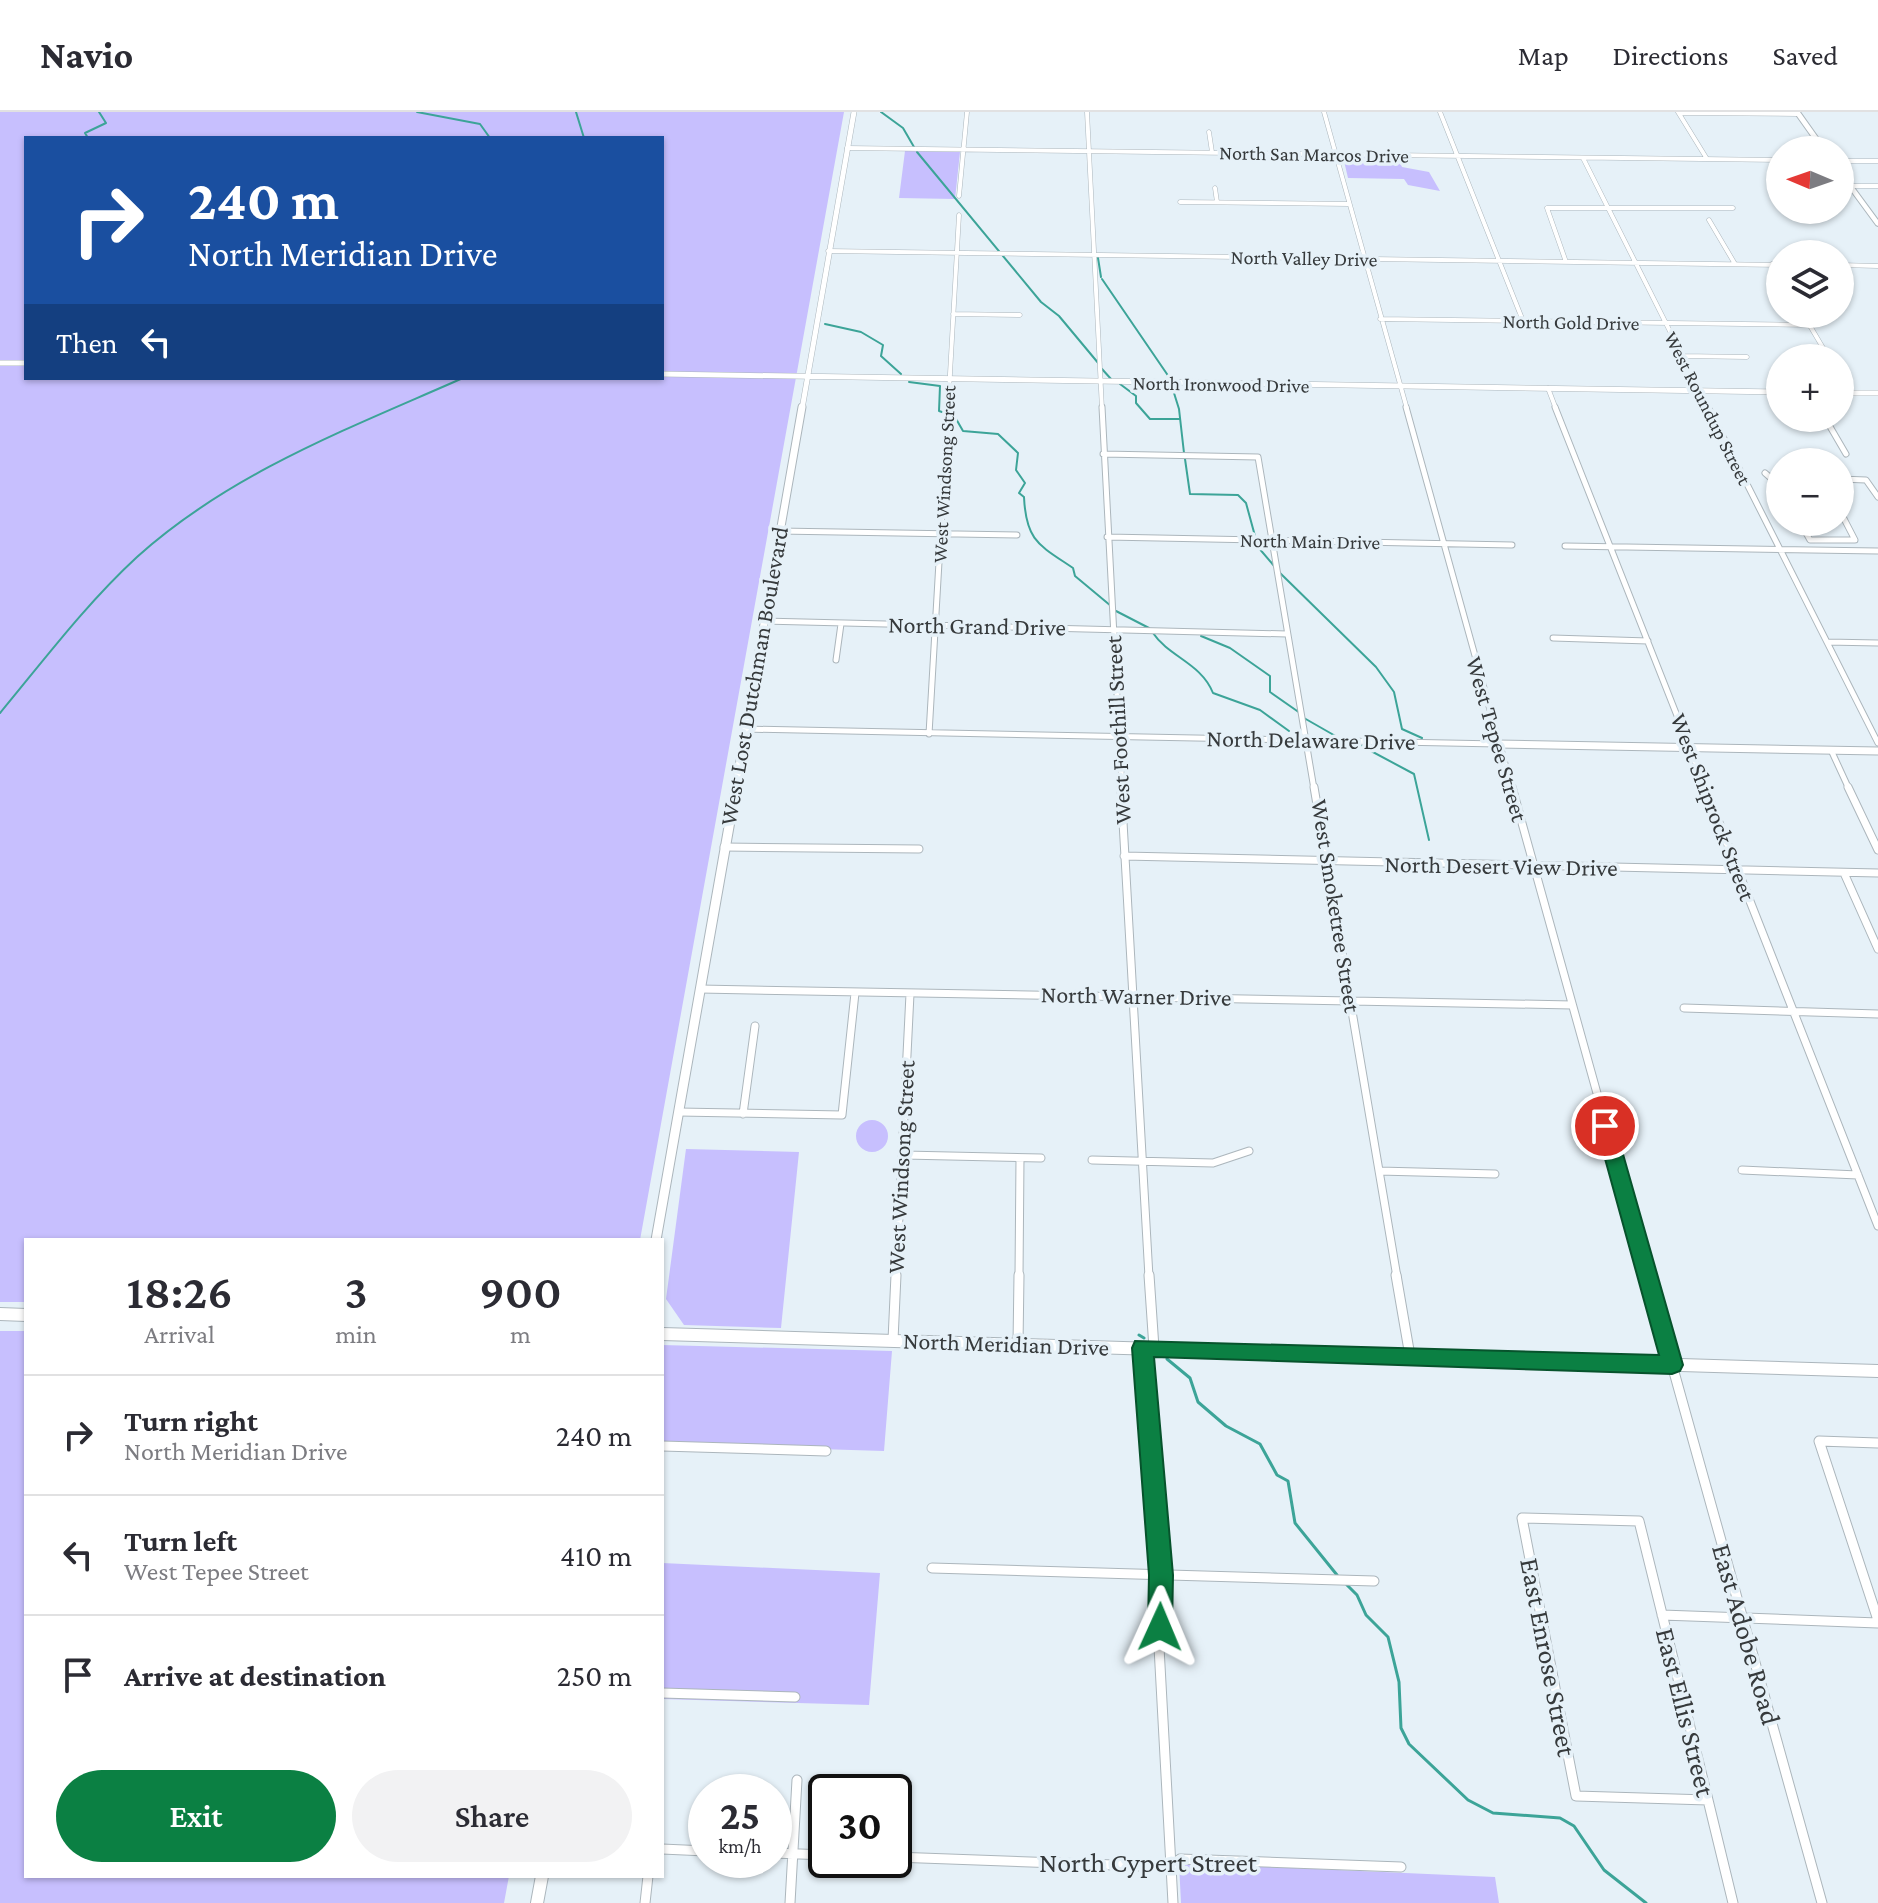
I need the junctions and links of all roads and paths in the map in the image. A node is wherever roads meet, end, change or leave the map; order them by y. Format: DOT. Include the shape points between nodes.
graph roads {
  1 [pos="854,112"];
  2 [pos="967,112"];
  3 [pos="1087,112"];
  4 [pos="1324,112"];
  5 [pos="1440,112"];
  6 [pos="1678,113"];
  7 [pos="1797,113"];
  8 [pos="1209,132"];
  9 [pos="1814,136"];
  10 [pos="847,148"];
  11 [pos="965,149"];
  12 [pos="1089,151"];
  13 [pos="1212,152"];
  14 [pos="1335,154"];
  15 [pos="1459,156"];
  16 [pos="1583,158"];
  17 [pos="1707,159"];
  18 [pos="1766,160"];
  19 [pos="1854,161"];
  20 [pos="1878,161"];
  21 [pos="1854,186"];
  22 [pos="1878,186"];
  23 [pos="1215,188"];
  24 [pos="1854,191"];
  25 [pos="959,196"];
  26 [pos="1180,202"];
  27 [pos="1217,202"];
  28 [pos="1349,204"];
  29 [pos="1608,208"];
  30 [pos="1733,208"];
  31 [pos="959,215"];
  32 [pos="1709,220"];
  33 [pos="1878,224"];
  34 [pos="828,251"];
  35 [pos="957,253"];
  36 [pos="1092,255"];
  37 [pos="1364,259"];
  38 [pos="1499,261"];
  39 [pos="1566,262"];
  40 [pos="1635,263"];
  41 [pos="1735,264"];
  42 [pos="1766,264"];
  43 [pos="1854,265"];
  44 [pos="1878,266"];
  45 [pos="953,314"];
  46 [pos="1020,315"];
  47 [pos="1380,319"];
  48 [pos="1523,321"];
  49 [pos="1666,323"];
  50 [pos="1766,324"];
  51 [pos="1682,356"];
  52 [pos="1747,357"];
  53 [pos="0,363"];
  54 [pos="24,363"];
  55 [pos="664,374"];
  56 [pos="805,376"];
  57 [pos="950,380"];
  58 [pos="1100,383"];
  59 [pos="1398,386"];
  60 [pos="1548,388"];
  61 [pos="1699,390"];
  62 [pos="1766,392"];
  63 [pos="1854,393"];
  64 [pos="1878,393"];
  65 [pos="1103,454"];
  66 [pos="1854,480"];
  67 [pos="1878,497"];
  68 [pos="779,531"];
  69 [pos="942,534"];
  70 [pos="1017,535"];
  71 [pos="1808,536"];
  72 [pos="1853,536"];
  73 [pos="1107,537"];
  74 [pos="1271,540"];
  75 [pos="1442,545"];
  76 [pos="1512,545"];
  77 [pos="1565,546"];
  78 [pos="1611,547"];
  79 [pos="1780,550"];
  80 [pos="1878,551"];
  81 [pos="763,621"];
  82 [pos="841,624"];
  83 [pos="936,627"];
  84 [pos="1113,629"];
  85 [pos="1287,634"];
  86 [pos="1553,638"];
  87 [pos="1648,641"];
  88 [pos="1827,642"];
  89 [pos="1878,643"];
  90 [pos="836,660"];
  91 [pos="745,729"];
  92 [pos="929,734"];
  93 [pos="1118,736"];
  94 [pos="1306,740"];
  95 [pos="1878,743"];
  96 [pos="1498,744"];
  97 [pos="1690,747"];
  98 [pos="1831,750"];
  99 [pos="1878,751"];
  100 [pos="724,847"];
  101 [pos="919,849"];
  102 [pos="1878,850"];
  103 [pos="1124,856"];
  104 [pos="1329,862"];
  105 [pos="1533,867"];
  106 [pos="1738,870"];
  107 [pos="1844,873"];
  108 [pos="1878,873"];
  109 [pos="1878,949"];
  110 [pos="700,989"];
  111 [pos="855,993"];
  112 [pos="910,994"];
  113 [pos="1132,995"];
  114 [pos="1351,1000"];
  115 [pos="1572,1005"];
  116 [pos="1684,1008"];
  117 [pos="1793,1012"];
  118 [pos="1878,1014"];
  119 [pos="755,1026"];
  120 [pos="679,1112"];
  121 [pos="743,1114"];
  122 [pos="1249,1151"];
  123 [pos="904,1155"];
  124 [pos="1020,1158"];
  125 [pos="1041,1158"];
  126 [pos="1092,1160"];
  127 [pos="1141,1160"];
  128 [pos="1742,1170"];
  129 [pos="1379,1171"];
  130 [pos="1495,1174"];
  131 [pos="1858,1175"];
  132 [pos="1878,1226"];
  133 [pos="656,1238"];
  134 [pos="0,1314"];
  135 [pos="24,1315"];
  136 [pos="664,1334"];
  137 [pos="893,1340"];
  138 [pos="1018,1344"];
  139 [pos="1149,1348"];
  140 [pos="1410,1356"];
  141 [pos="1672,1365"];
  142 [pos="1878,1371"];
  143 [pos="1878,1443"];
  144 [pos="664,1446"];
  145 [pos="826,1451"];
  146 [pos="1522,1518"];
  147 [pos="932,1568"];
  148 [pos="1161,1575"];
  149 [pos="1374,1581"];
  150 [pos="1662,1615"];
  151 [pos="1742,1619"];
  152 [pos="1878,1622"];
  153 [pos="664,1693"];
  154 [pos="795,1697"];
  155 [pos="797,1780"];
  156 [pos="1708,1800"];
  157 [pos="664,1849"];
  158 [pos="688,1850"];
  159 [pos="792,1854"];
  160 [pos="808,1854"];
  161 [pos="912,1858"];
  162 [pos="1171,1867"];
  163 [pos="1401,1867"];
  164 [pos="542,1878"];
  165 [pos="648,1878"];
  166 [pos="791,1878"];
  167 [pos="537,1903"];
  168 [pos="645,1903"];
  169 [pos="790,1903"];
  170 [pos="1173,1903"];
  171 [pos="1733,1903"];
  172 [pos="1822,1903"];
  1 -- 10 [label="street, West Lost Dutchman Boulevard"];
  2 -- 11 [label="street"];
  3 -- 12 [label="street, West Foothill Street"];
  4 -- 14 [label="street, West Tepee Street"];
  5 -- 15 [label="street"];
  6 -- 7 [label="street"];
  6 -- 17 [label="street"];
  7 -- 9 [label="main road"];
  8 -- 13 [label="street"];
  10 -- 11 [label="street, North San Marcos Drive"];
  10 -- 34 [label="street, West Lost Dutchman Boulevard"];
  11 -- 12 [label="street, North San Marcos Drive"];
  11 -- 25 [label="street"];
  12 -- 13 [label="street, North San Marcos Drive"];
  12 -- 36 [label="street, West Foothill Street"];
  13 -- 14 [label="street, North San Marcos Drive"];
  14 -- 15 [label="street, North San Marcos Drive"];
  14 -- 28 [label="street, West Tepee Street"];
  15 -- 16 [label="street, North San Marcos Drive"];
  15 -- 38 [label="street"];
  16 -- 17 [label="street, North San Marcos Drive"];
  16 -- 29 [label="street, West Roundup Street"];
  17 -- 18 [label="street, North San Marcos Drive"];
  19 -- 20 [label="street"];
  21 -- 22 [label="street"];
  23 -- 27 [label="street"];
  24 -- 33 [label="main road"];
  26 -- 27 [label="street"];
  27 -- 28 [label="street"];
  28 -- 37 [label="street, West Tepee Street"];
  29 -- 30 [label="street"];
  29 -- 39 [label="street" via="1547,208"];
  29 -- 40 [label="street, West Roundup Street"];
  31 -- 35 [label="street, West Windsong Street"];
  32 -- 41 [label="street"];
  34 -- 35 [label="street, North Valley Drive"];
  34 -- 56 [label="street, West Lost Dutchman Boulevard"];
  35 -- 36 [label="street, North Valley Drive"];
  35 -- 45 [label="street, West Windsong Street"];
  36 -- 37 [label="street, North Valley Drive"];
  36 -- 58 [label="street, West Foothill Street"];
  37 -- 38 [label="street, North Valley Drive"];
  37 -- 47 [label="street, West Tepee Street"];
  38 -- 39 [label="street, North Valley Drive"];
  38 -- 48 [label="street"];
  39 -- 40 [label="street, North Valley Drive"];
  40 -- 41 [label="street, North Valley Drive"];
  40 -- 49 [label="street, West Roundup Street"];
  41 -- 42 [label="street, North Valley Drive"];
  43 -- 44 [label="street"];
  45 -- 46 [label="street"];
  45 -- 57 [label="street, West Windsong Street"];
  47 -- 48 [label="street, North Gold Drive"];
  47 -- 59 [label="street, West Tepee Street"];
  48 -- 49 [label="street, North Gold Drive"];
  49 -- 50 [label="street, North Gold Drive"];
  49 -- 51 [label="street, West Roundup Street"];
  51 -- 52 [label="street"];
  51 -- 61 [label="street, West Roundup Street"];
  53 -- 54 [label="street"];
  55 -- 56 [label="street, North Ironwood Drive"];
  56 -- 57 [label="street, North Ironwood Drive"];
  56 -- 68 [label="street, West Lost Dutchman Boulevard"];
  57 -- 58 [label="street, North Ironwood Drive"];
  57 -- 69 [label="street, West Windsong Street"];
  58 -- 59 [label="street, North Ironwood Drive"];
  58 -- 65 [label="street, West Foothill Street"];
  59 -- 60 [label="street, North Ironwood Drive"];
  59 -- 75 [label="street, West Tepee Street"];
  60 -- 61 [label="street, North Ironwood Drive"];
  60 -- 78 [label="street, West Shiprock Street"];
  61 -- 62 [label="street, North Ironwood Drive"];
  61 -- 79 [label="street, West Roundup Street"];
  63 -- 64 [label="street"];
  65 -- 73 [label="street, West Foothill Street"];
  65 -- 74 [label="street, West Smoketree Street" via="1258,457"];
  66 -- 67 [label="street" via="1866,480"];
  68 -- 69 [label="street"];
  68 -- 81 [label="street, West Lost Dutchman Boulevard"];
  69 -- 70 [label="street"];
  69 -- 83 [label="street, West Windsong Street"];
  71 -- 72 [label="street" via="1855,540"];
  73 -- 74 [label="street, North Main Drive"];
  73 -- 84 [label="street, West Foothill Street"];
  74 -- 75 [label="street, North Main Drive"];
  74 -- 85 [label="street, West Smoketree Street"];
  75 -- 76 [label="street, North Main Drive"];
  75 -- 96 [label="street, West Tepee Street"];
  77 -- 78 [label="street"];
  78 -- 79 [label="street"];
  78 -- 87 [label="street, West Shiprock Street"];
  79 -- 80 [label="street"];
  79 -- 88 [label="street, West Roundup Street"];
  81 -- 82 [label="street, North Grand Drive"];
  81 -- 91 [label="street, West Lost Dutchman Boulevard"];
  82 -- 83 [label="street, North Grand Drive"];
  82 -- 90 [label="street"];
  83 -- 84 [label="street, North Grand Drive"];
  83 -- 92 [label="street, West Windsong Street"];
  84 -- 85 [label="street, North Grand Drive"];
  84 -- 93 [label="street, West Foothill Street"];
  85 -- 94 [label="street, West Smoketree Street"];
  86 -- 87 [label="street"];
  87 -- 97 [label="street, West Shiprock Street"];
  88 -- 89 [label="street"];
  88 -- 95 [label="street, West Roundup Street"];
  91 -- 92 [label="street, North Delaware Drive"];
  91 -- 100 [label="street, West Lost Dutchman Boulevard"];
  92 -- 93 [label="street, North Delaware Drive"];
  93 -- 94 [label="street, North Delaware Drive"];
  93 -- 103 [label="street, West Foothill Street"];
  94 -- 96 [label="street, North Delaware Drive"];
  94 -- 104 [label="street, West Smoketree Street"];
  96 -- 97 [label="street, North Delaware Drive"];
  96 -- 105 [label="street, West Tepee Street"];
  97 -- 98 [label="street, North Delaware Drive"];
  97 -- 106 [label="street, West Shiprock Street"];
  98 -- 99 [label="street, North Delaware Drive"];
  98 -- 102 [label="street"];
  100 -- 101 [label="street"];
  100 -- 110 [label="street, West Lost Dutchman Boulevard"];
  103 -- 104 [label="street, North Desert View Drive"];
  103 -- 113 [label="street, West Foothill Street"];
  104 -- 105 [label="street, North Desert View Drive"];
  104 -- 114 [label="street, West Smoketree Street"];
  105 -- 106 [label="street, North Desert View Drive"];
  105 -- 115 [label="street, West Tepee Street"];
  106 -- 107 [label="street, North Desert View Drive"];
  106 -- 117 [label="street, West Shiprock Street"];
  107 -- 108 [label="street, North Desert View Drive"];
  107 -- 109 [label="street"];
  110 -- 111 [label="street, North Warner Drive"];
  110 -- 120 [label="street, West Lost Dutchman Boulevard"];
  111 -- 112 [label="street, North Warner Drive"];
  111 -- 121 [label="street" via="842,1115"];
  112 -- 113 [label="street, North Warner Drive"];
  112 -- 123 [label="street, West Windsong Street" via="900,1149"];
  113 -- 114 [label="street, North Warner Drive"];
  113 -- 127 [label="street, West Foothill Street"];
  114 -- 115 [label="street, North Warner Drive"];
  114 -- 129 [label="street, West Smoketree Street"];
  115 -- 141 [label="street, West Tepee Street"];
  116 -- 117 [label="street"];
  117 -- 118 [label="street"];
  117 -- 131 [label="street, West Shiprock Street"];
  119 -- 121 [label="street"];
  120 -- 121 [label="street"];
  120 -- 133 [label="street, West Lost Dutchman Boulevard"];
  122 -- 127 [label="street" via="1213,1163"];
  123 -- 124 [label="street"];
  123 -- 137 [label="street, West Windsong Street"];
  124 -- 125 [label="street"];
  124 -- 138 [label="street"];
  126 -- 127 [label="street"];
  127 -- 139 [label="street, West Foothill Street"];
  128 -- 131 [label="street"];
  129 -- 130 [label="street"];
  129 -- 140 [label="street, West Smoketree Street"];
  131 -- 132 [label="street, West Shiprock Street"];
  134 -- 135 [label="street"];
  136 -- 137 [label="street, North Meridian Drive"];
  137 -- 138 [label="street, North Meridian Drive"];
  138 -- 139 [label="street, North Meridian Drive"];
  139 -- 140 [label="street, North Meridian Drive"];
  139 -- 148 [label="street, West Foothill Street"];
  140 -- 141 [label="street, North Meridian Drive"];
  141 -- 142 [label="street, North Meridian Drive"];
  141 -- 151 [label="street, East Adobe Road"];
  143 -- 152 [label="street" via="1819,1441"];
  144 -- 145 [label="street"];
  146 -- 150 [label="street, East Ellis Street" via="1639,1521"];
  146 -- 156 [label="street, East Enrose Street" via="1576,1796"];
  147 -- 148 [label="street"];
  148 -- 149 [label="street"];
  148 -- 162 [label="street, West Foothill Street" via="1159,1647"];
  150 -- 151 [label="street"];
  150 -- 156 [label="street, East Ellis Street"];
  151 -- 152 [label="street"];
  151 -- 172 [label="street, East Adobe Road"];
  153 -- 154 [label="street"];
  155 -- 159 [label="street"];
  156 -- 171 [label="street, East Ellis Street"];
  157 -- 158 [label="street"];
  159 -- 160 [label="street"];
  161 -- 162 [label="street, North Cypert Street"];
  162 -- 163 [label="street, North Cypert Street" via="1180,1859"];
  162 -- 170 [label="street, West Foothill Street"];
  164 -- 167 [label="street"];
  165 -- 168 [label="street"];
  166 -- 169 [label="street"];
}
